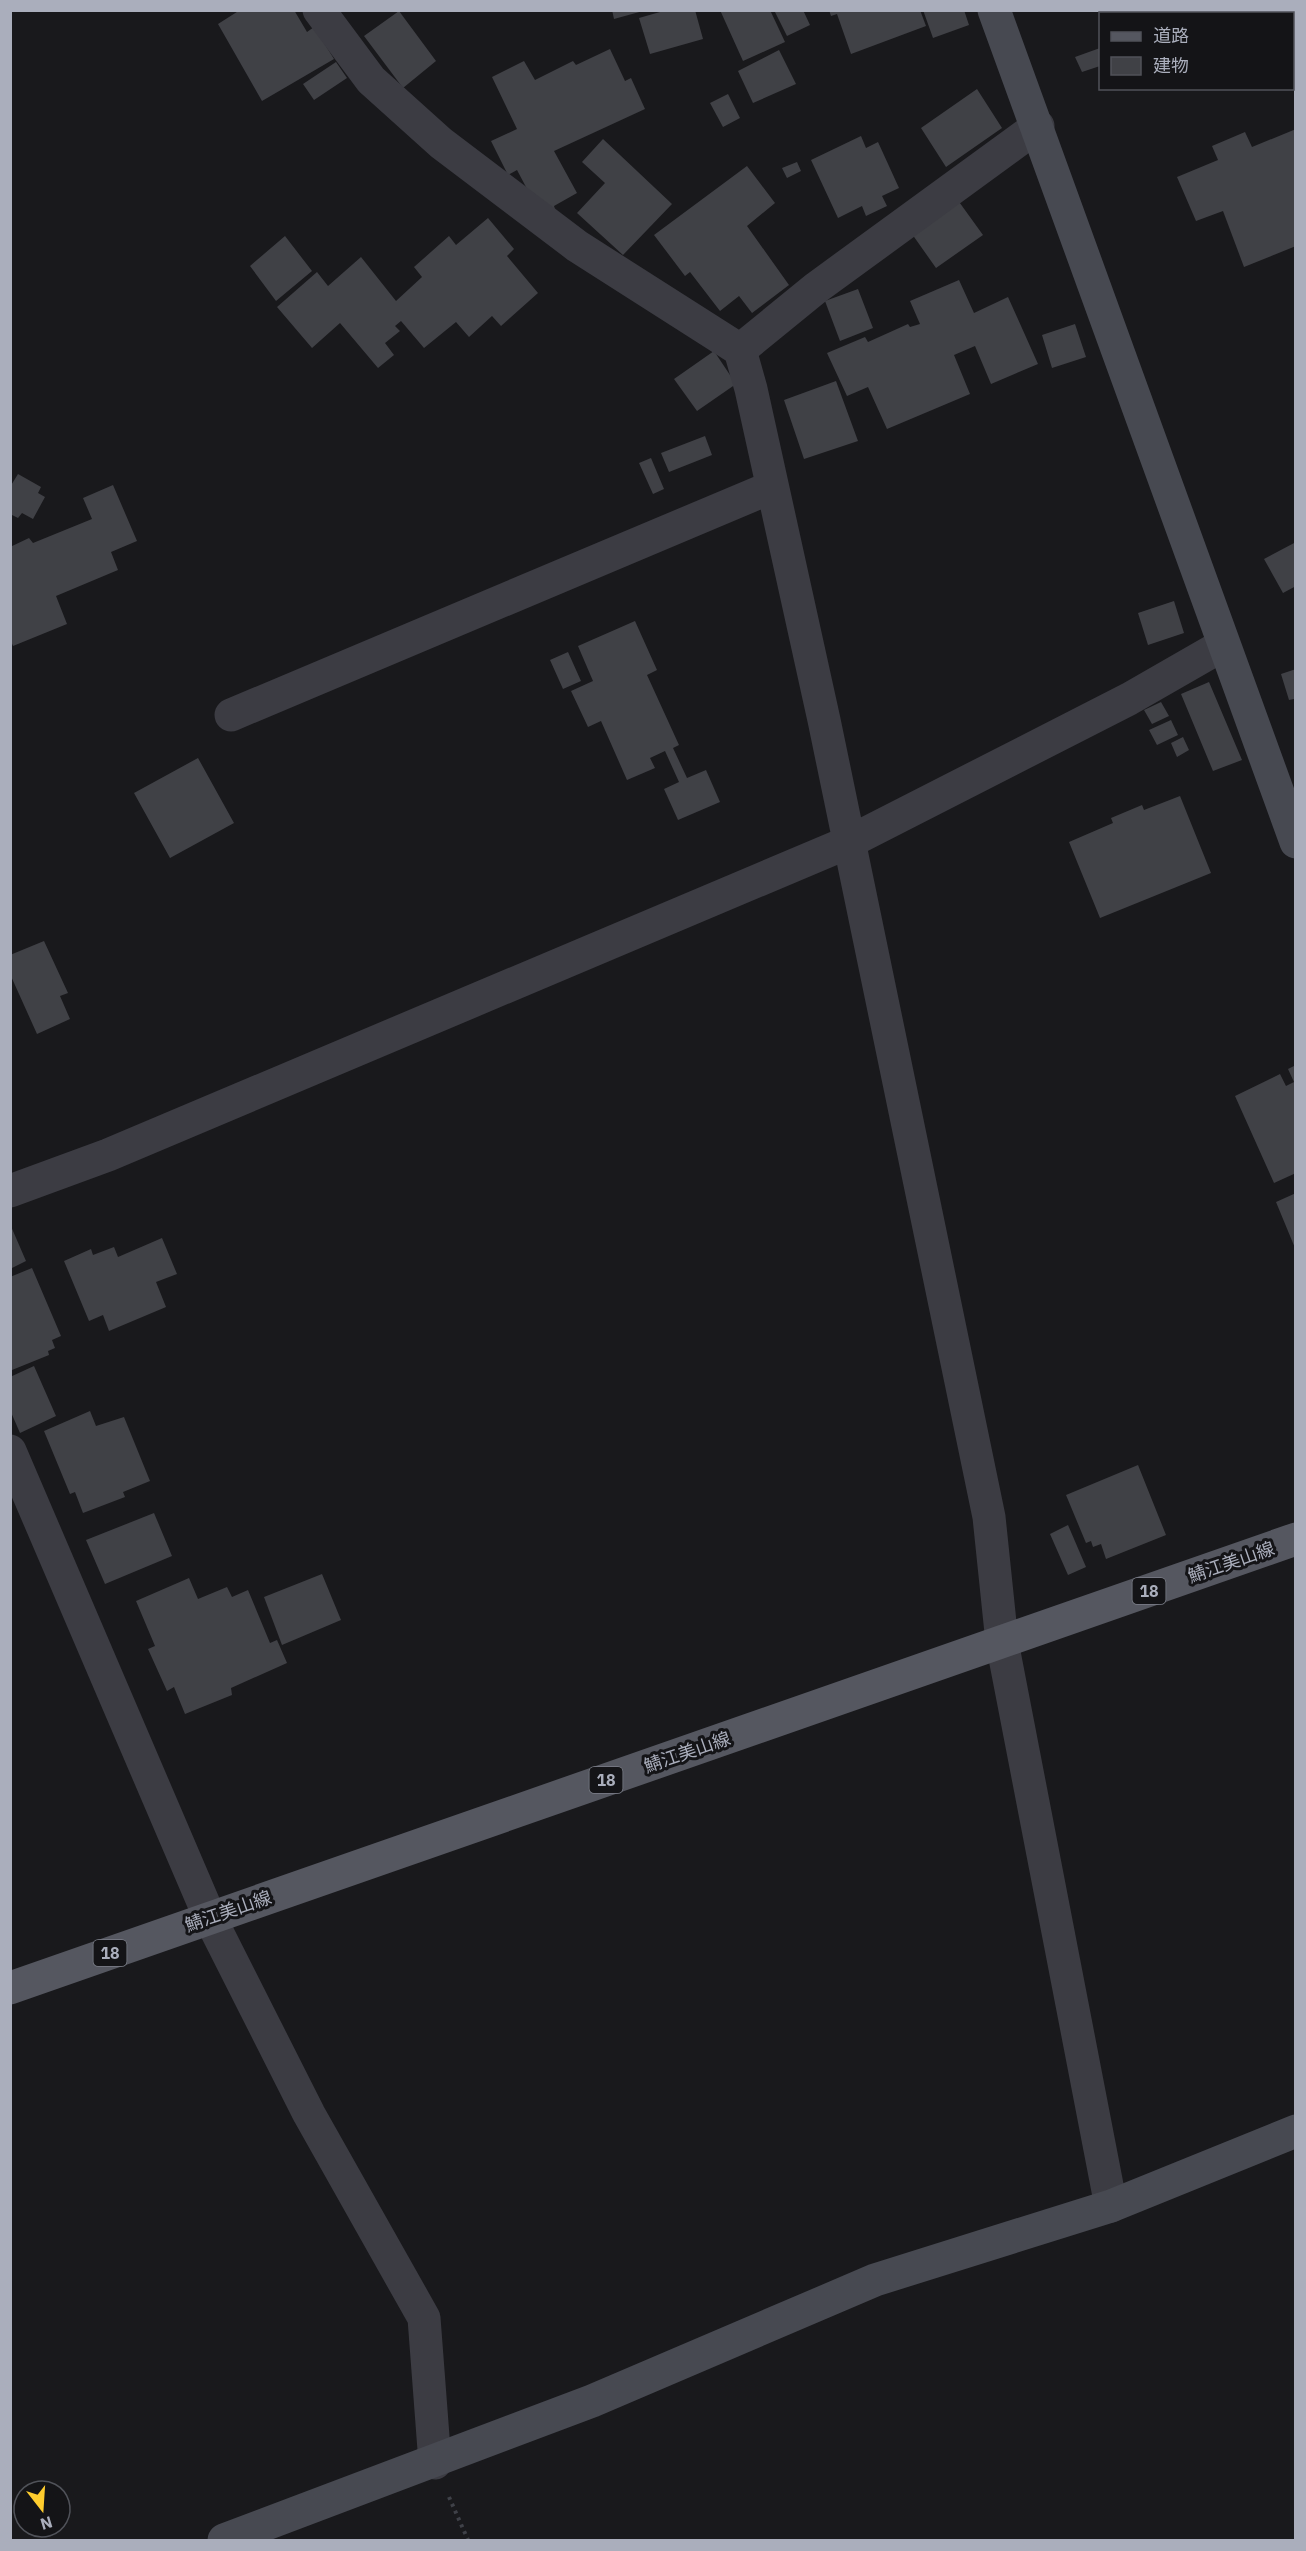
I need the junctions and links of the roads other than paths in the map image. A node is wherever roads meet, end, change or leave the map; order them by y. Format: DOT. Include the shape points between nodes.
graph roads {
  1 [pos="319,10"];
  2 [pos="994,10"];
  3 [pos="1038,126"];
  4 [pos="740,350"];
  5 [pos="772,487"];
  6 [pos="1223,645"];
  7 [pos="231,715"];
  8 [pos="849,842"];
  9 [pos="1296,842"];
  10 [pos="10,1191"];
  11 [pos="10,1451"];
  12 [pos="1296,1539"];
  13 [pos="1002,1642"];
  14 [pos="210,1917"];
  15 [pos="10,1988"];
  16 [pos="1296,2131"];
  17 [pos="1111,2206"];
  18 [pos="435,2463"];
  19 [pos="224,2541"];
  1 -- 4 [label="street" via="371,80 441,143 577,246"];
  2 -- 3 [label="street"];
  3 -- 4 [label="street" via="816,288"];
  3 -- 6 [label="street"];
  4 -- 5 [label="street"];
  5 -- 7 [label="street"];
  5 -- 8 [label="street"];
  6 -- 8 [label="street" via="1129,699"];
  6 -- 9 [label="street"];
  8 -- 10 [label="street" via="108,1155"];
  8 -- 13 [label="street" via="989,1517"];
  11 -- 14 [label="street"];
  12 -- 13 [label="main road, 鯖江美山線 / 18"];
  13 -- 14 [label="main road, 鯖江美山線 / 18"];
  13 -- 17 [label="street"];
  14 -- 15 [label="main road, 鯖江美山線 / 18"];
  14 -- 18 [label="street" via="309,2114 424,2318"];
  16 -- 17 [label="street"];
  17 -- 18 [label="street" via="875,2280 592,2402"];
  18 -- 19 [label="street"];
}
